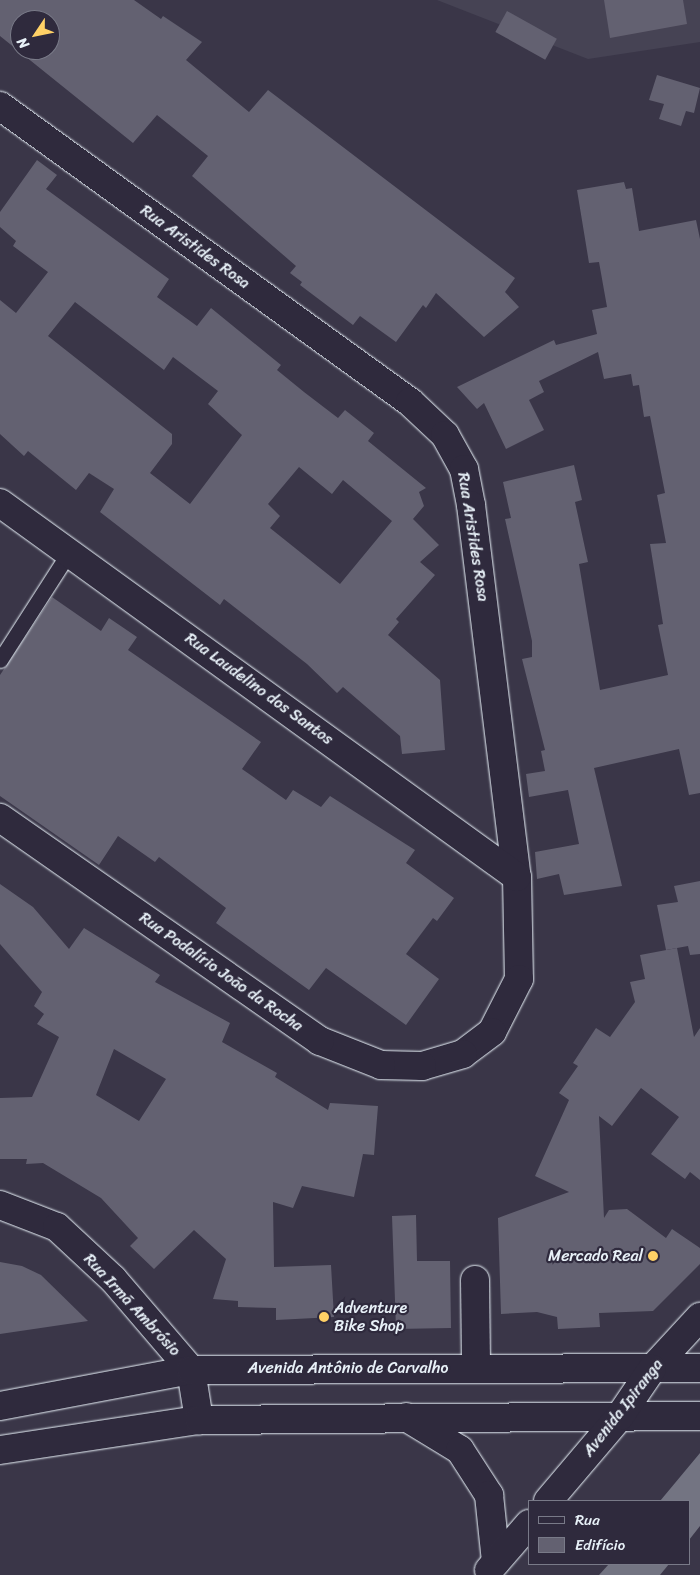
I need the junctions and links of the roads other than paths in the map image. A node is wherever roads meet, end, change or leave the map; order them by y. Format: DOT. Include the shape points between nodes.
graph roads {
  1 [pos="0,106"];
  2 [pos="0,503"];
  3 [pos="70,551"];
  4 [pos="0,660"];
  5 [pos="0,818"];
  6 [pos="517,877"];
  7 [pos="463,1054"];
  8 [pos="0,1205"];
  9 [pos="475,1280"];
  10 [pos="700,1316"];
  11 [pos="476,1367"];
  12 [pos="700,1368"];
  13 [pos="652,1369"];
  14 [pos="191,1370"];
  15 [pos="0,1406"];
  16 [pos="620,1416"];
  17 [pos="693,1416"];
  18 [pos="405,1417"];
  19 [pos="199,1420"];
  20 [pos="0,1450"];
  21 [pos="549,1500"];
  22 [pos="528,1525"];
  23 [pos="491,1569"];
  1 -- 6 [label="street, Rua Aristides Rosa" via="410,402 445,435 464,469 471,505"];
  2 -- 3 [label="street, Rua Laudelino dos Santos"];
  3 -- 4 [label="lane"];
  3 -- 6 [label="street, Rua Laudelino dos Santos"];
  5 -- 7 [label="street, Rua Podalírio João da Rocha" via="320,1041 381,1065 422,1066"];
  6 -- 7 [label="street, Rua Aristides Rosa" via="519,979 492,1032"];
  8 -- 14 [label="street, Rua Irmã Ambrósio" via="57,1227 113,1279"];
  9 -- 11 [label="street"];
  10 -- 13 [label="street, Avenida Ipiranga"];
  11 -- 13 [label="street, Avenida Antônio de Carvalho"];
  11 -- 14 [label="street, Avenida Antônio de Carvalho"];
  12 -- 13 [label="street, Avenida Antônio de Carvalho"];
  13 -- 16 [label="street, Avenida Ipiranga"];
  14 -- 15 [label="street, Avenida Antônio de Carvalho"];
  14 -- 19 [label="street, Rua Irmã Ambrósio"];
  16 -- 17 [label="street"];
  16 -- 18 [label="street"];
  16 -- 21 [label="street, Avenida Ipiranga"];
  18 -- 19 [label="street"];
  18 -- 23 [label="street" via="460,1450 490,1495"];
  19 -- 20 [label="street"];
  22 -- 23 [label="street"];
}
